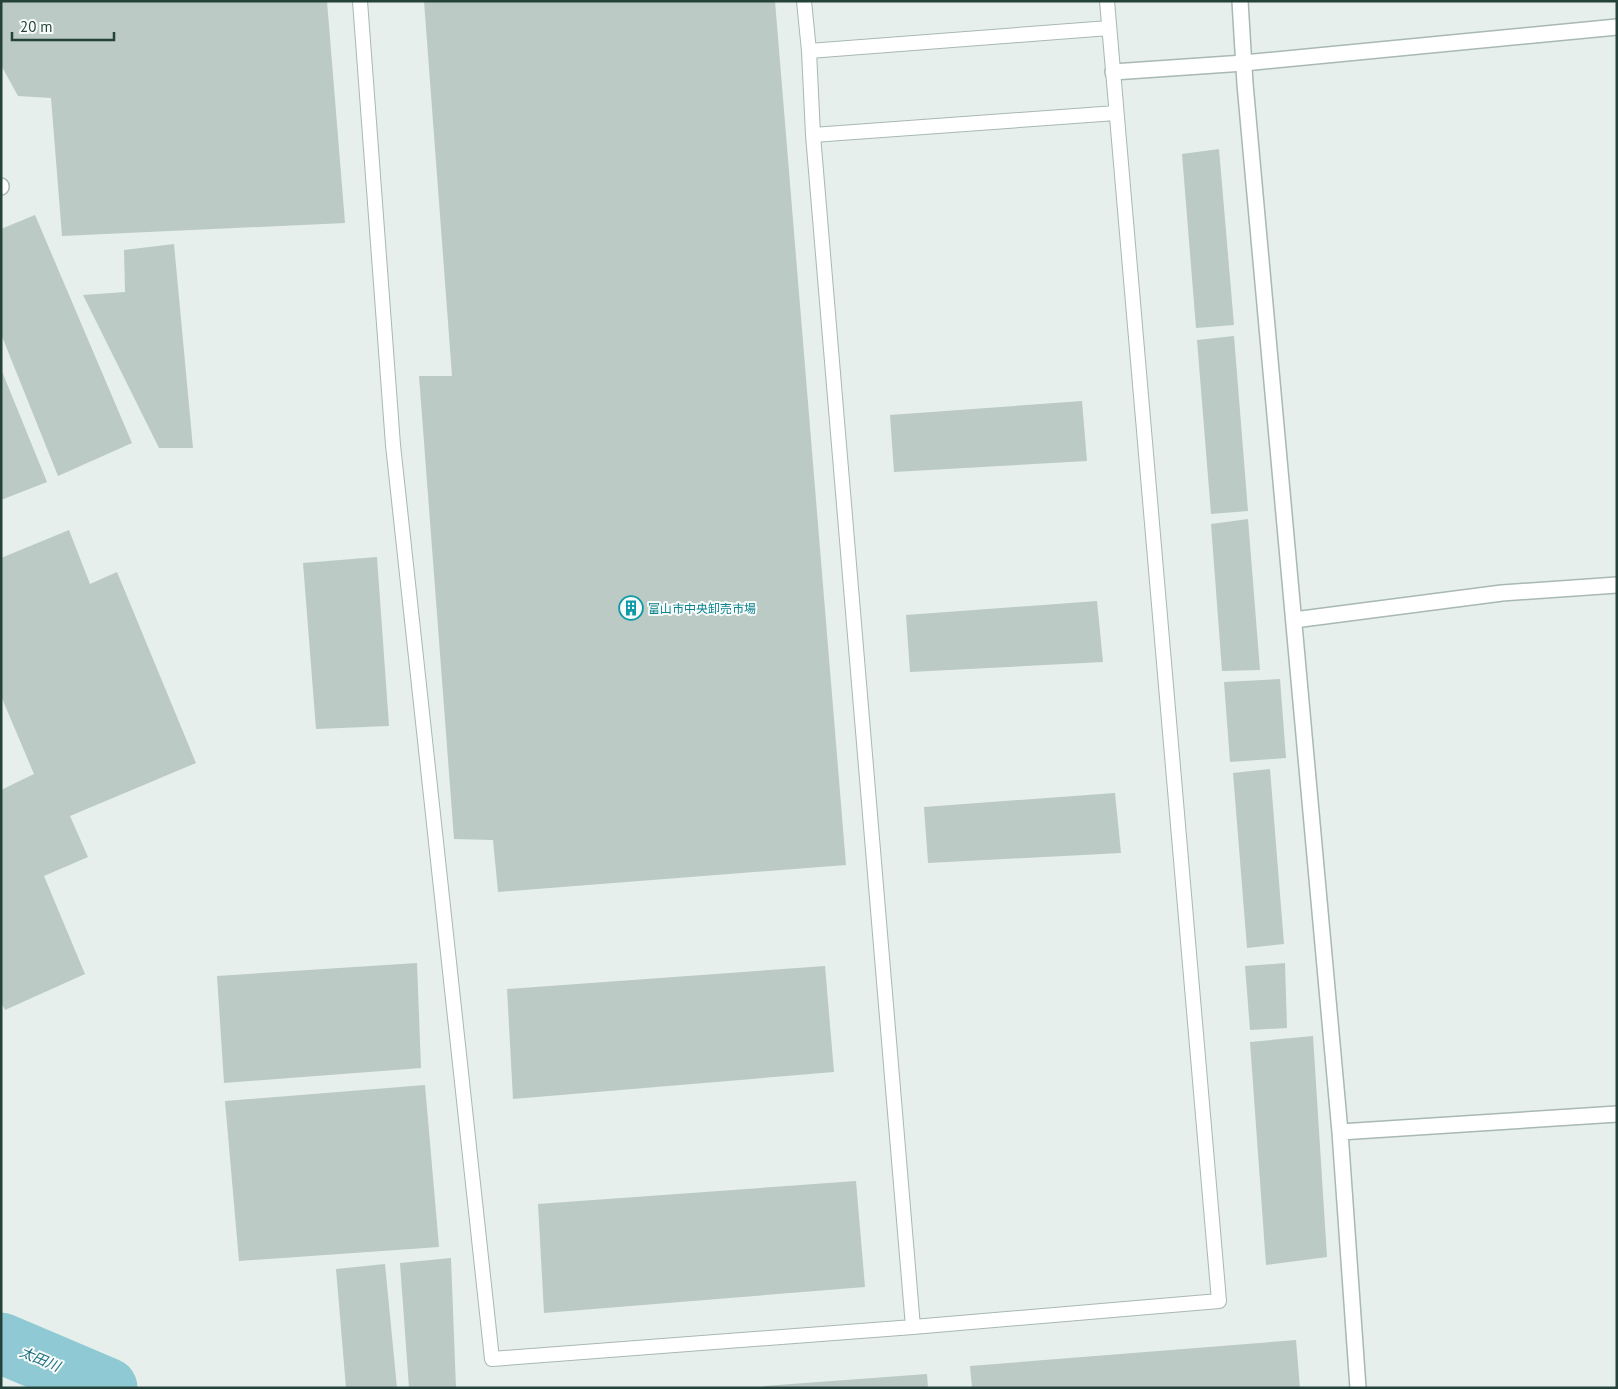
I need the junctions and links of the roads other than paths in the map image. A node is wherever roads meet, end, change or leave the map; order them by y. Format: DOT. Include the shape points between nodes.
graph roads {
  1 [pos="360,1"];
  2 [pos="804,1"];
  3 [pos="1107,1"];
  4 [pos="1240,1"];
  5 [pos="1617,27"];
  6 [pos="1109,28"];
  7 [pos="809,51"];
  8 [pos="1244,63"];
  9 [pos="1113,72"];
  10 [pos="1116,113"];
  11 [pos="813,135"];
  12 [pos="1617,585"];
  13 [pos="1294,620"];
  14 [pos="1617,1114"];
  15 [pos="1340,1132"];
  16 [pos="913,1327"];
  17 [pos="1358,1388"];
  1 -- 16 [label="lane" via="393,445 492,1359"];
  2 -- 7 [label="lane"];
  3 -- 6 [label="lane"];
  4 -- 8 [label="street"];
  5 -- 8 [label="street"];
  6 -- 7 [label="lane"];
  6 -- 9 [label="lane"];
  7 -- 11 [label="lane"];
  8 -- 9 [label="street"];
  8 -- 13 [label="street"];
  9 -- 10 [label="lane"];
  10 -- 11 [label="lane"];
  10 -- 16 [label="lane" via="1220,1301"];
  11 -- 16 [label="lane"];
  12 -- 13 [label="street" via="1502,593"];
  13 -- 15 [label="street"];
  14 -- 15 [label="street"];
  15 -- 17 [label="street"];
}
